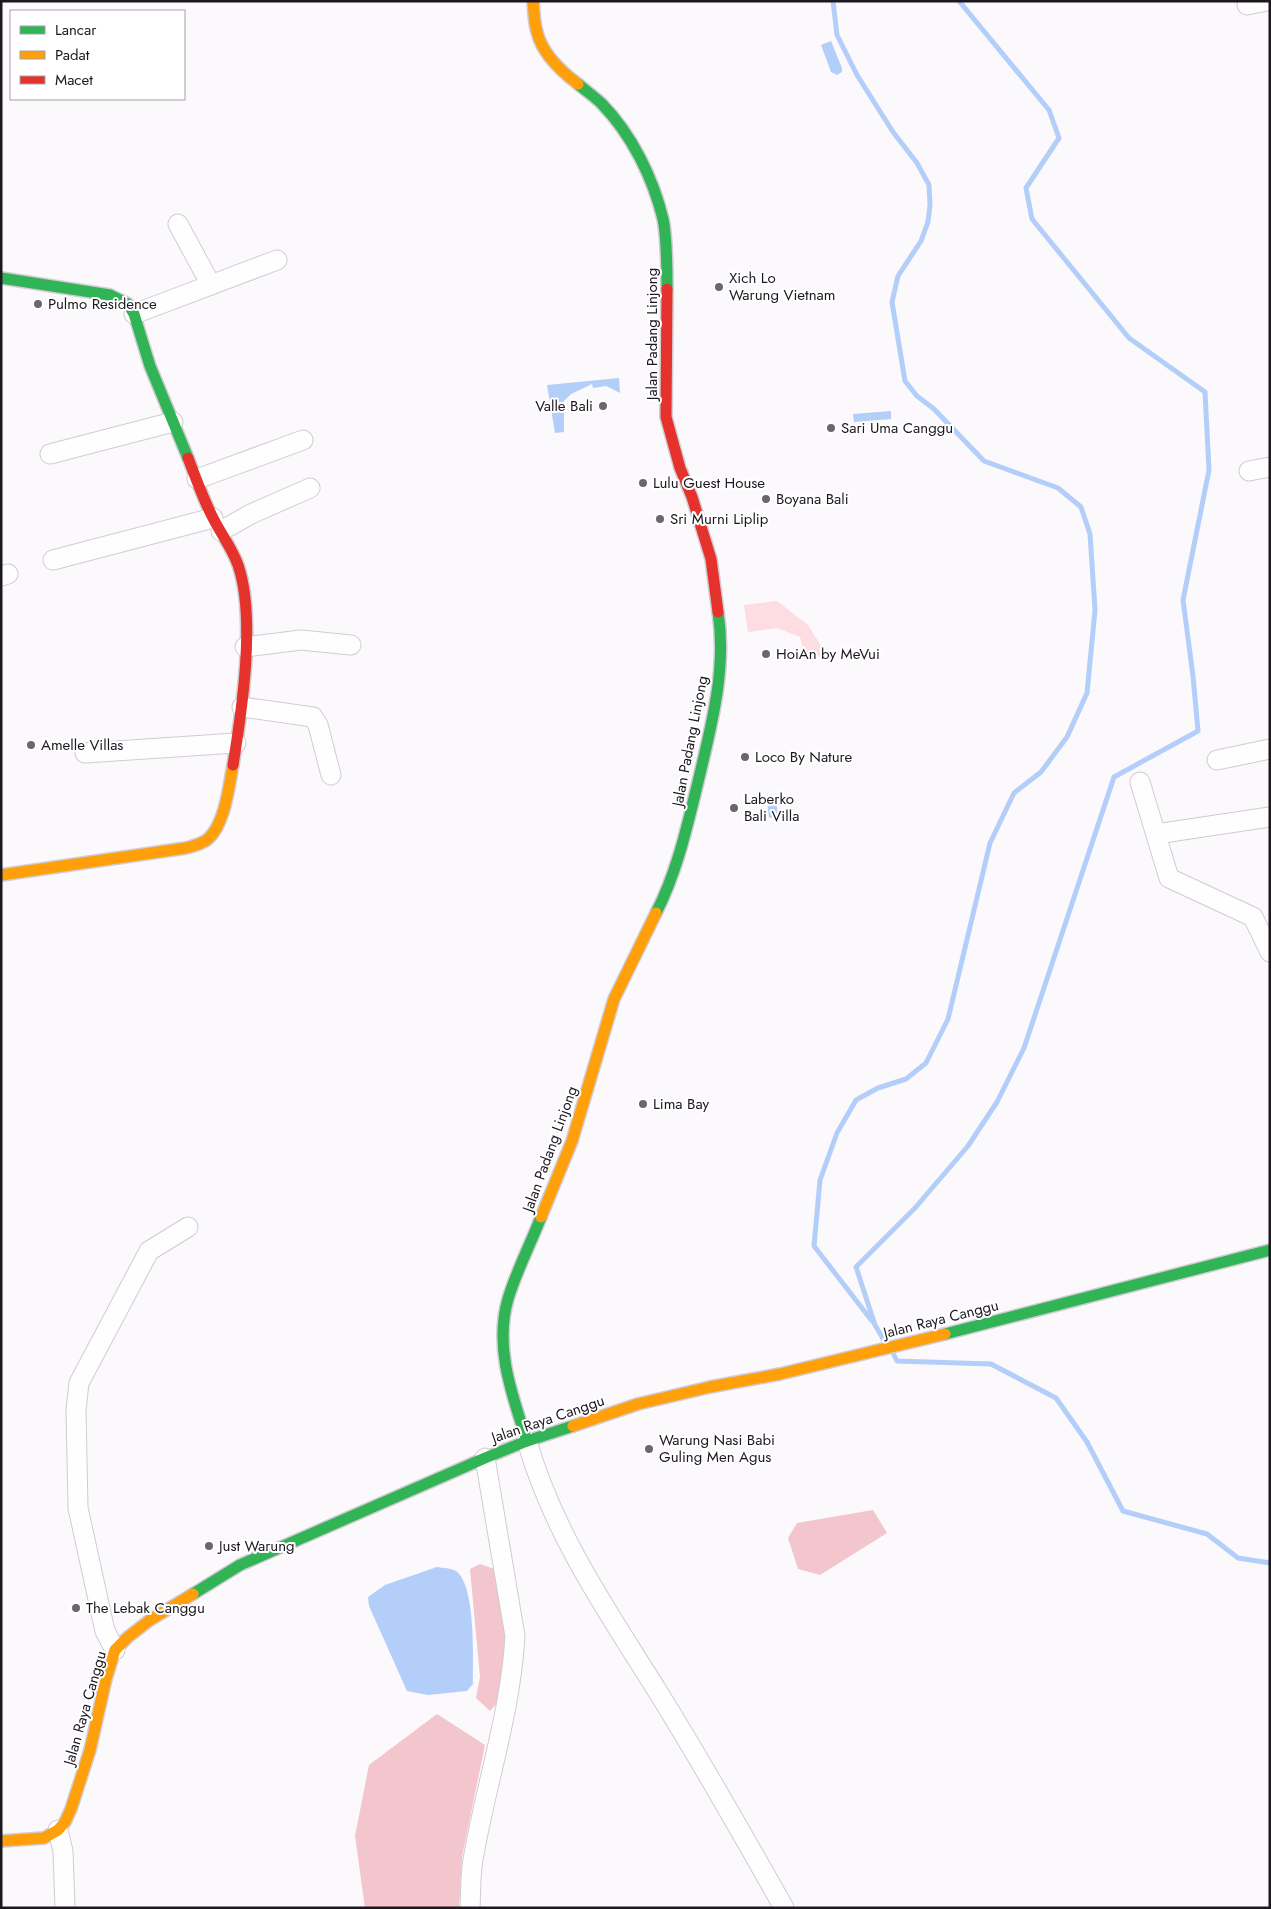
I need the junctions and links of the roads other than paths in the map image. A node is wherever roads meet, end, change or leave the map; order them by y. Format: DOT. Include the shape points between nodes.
graph roads {
  1 [pos="533,1"];
  2 [pos="1267,1"];
  3 [pos="1247,5"];
  4 [pos="178,224"];
  5 [pos="278,260"];
  6 [pos="1,278"];
  7 [pos="211,285"];
  8 [pos="134,314"];
  9 [pos="174,422"];
  10 [pos="303,440"];
  11 [pos="50,454"];
  12 [pos="1270,468"];
  13 [pos="1248,471"];
  14 [pos="197,479"];
  15 [pos="310,488"];
  16 [pos="217,524"];
  17 [pos="53,560"];
  18 [pos="351,645"];
  19 [pos="245,647"];
  20 [pos="242,707"];
  21 [pos="236,743"];
  22 [pos="1270,749"];
  23 [pos="85,753"];
  24 [pos="1217,760"];
  25 [pos="331,775"];
  26 [pos="1140,782"];
  27 [pos="1270,816"];
  28 [pos="1156,834"];
  29 [pos="1,875"];
  30 [pos="1270,952"];
  31 [pos="188,1227"];
  32 [pos="1270,1250"];
  33 [pos="527,1441"];
  34 [pos="485,1458"];
  35 [pos="115,1650"];
  36 [pos="51,1834"];
  37 [pos="1,1841"];
  38 [pos="65,1908"];
  39 [pos="470,1908"];
  40 [pos="784,1908"];
  1 -- 33 [label="street, Jalan Padang Linjong" via="537,33 545,50 566,75 601,103 615,119 639,155 663,220 668,275 666,417 677,460 711,558 721,630 721,658 713,718 676,867 614,999 572,1141 508,1300 503,1331 508,1382"];
  2 -- 3 [label="street"];
  4 -- 7 [label="street"];
  5 -- 7 [label="street"];
  6 -- 8 [label="street" via="110,295 128,304"];
  7 -- 8 [label="street"];
  8 -- 9 [label="street" via="150,366"];
  9 -- 11 [label="street"];
  9 -- 14 [label="street"];
  10 -- 14 [label="street"];
  12 -- 13 [label="street"];
  14 -- 16 [label="street"];
  15 -- 16 [label="street" via="251,514"];
  16 -- 17 [label="street"];
  16 -- 19 [label="street" via="240,571"];
  18 -- 19 [label="street" via="301,640"];
  19 -- 20 [label="street"];
  20 -- 21 [label="street"];
  20 -- 25 [label="street" via="313,717"];
  21 -- 23 [label="street"];
  21 -- 29 [label="street" via="219,822 214,832 199,845"];
  22 -- 24 [label="street"];
  26 -- 28 [label="street"];
  27 -- 28 [label="street"];
  28 -- 30 [label="street" via="1169,878 1253,917"];
  31 -- 35 [label="street" via="148,1251 79,1383 76,1410 78,1508 105,1631"];
  32 -- 33 [label="street, Jalan Raya Canggu" via="897,1346 638,1404"];
  33 -- 34 [label="street, Jalan Raya Canggu"];
  33 -- 40 [label="street" via="545,1496 565,1538 702,1763"];
  34 -- 35 [label="street, Jalan Raya Canggu" via="240,1565 150,1620"];
  34 -- 39 [label="street" via="515,1636 505,1715 473,1856"];
  35 -- 36 [label="street, Jalan Raya Canggu" via="74,1800 66,1822"];
  36 -- 37 [label="street"];
  36 -- 38 [label="street" via="63,1850"];
}
